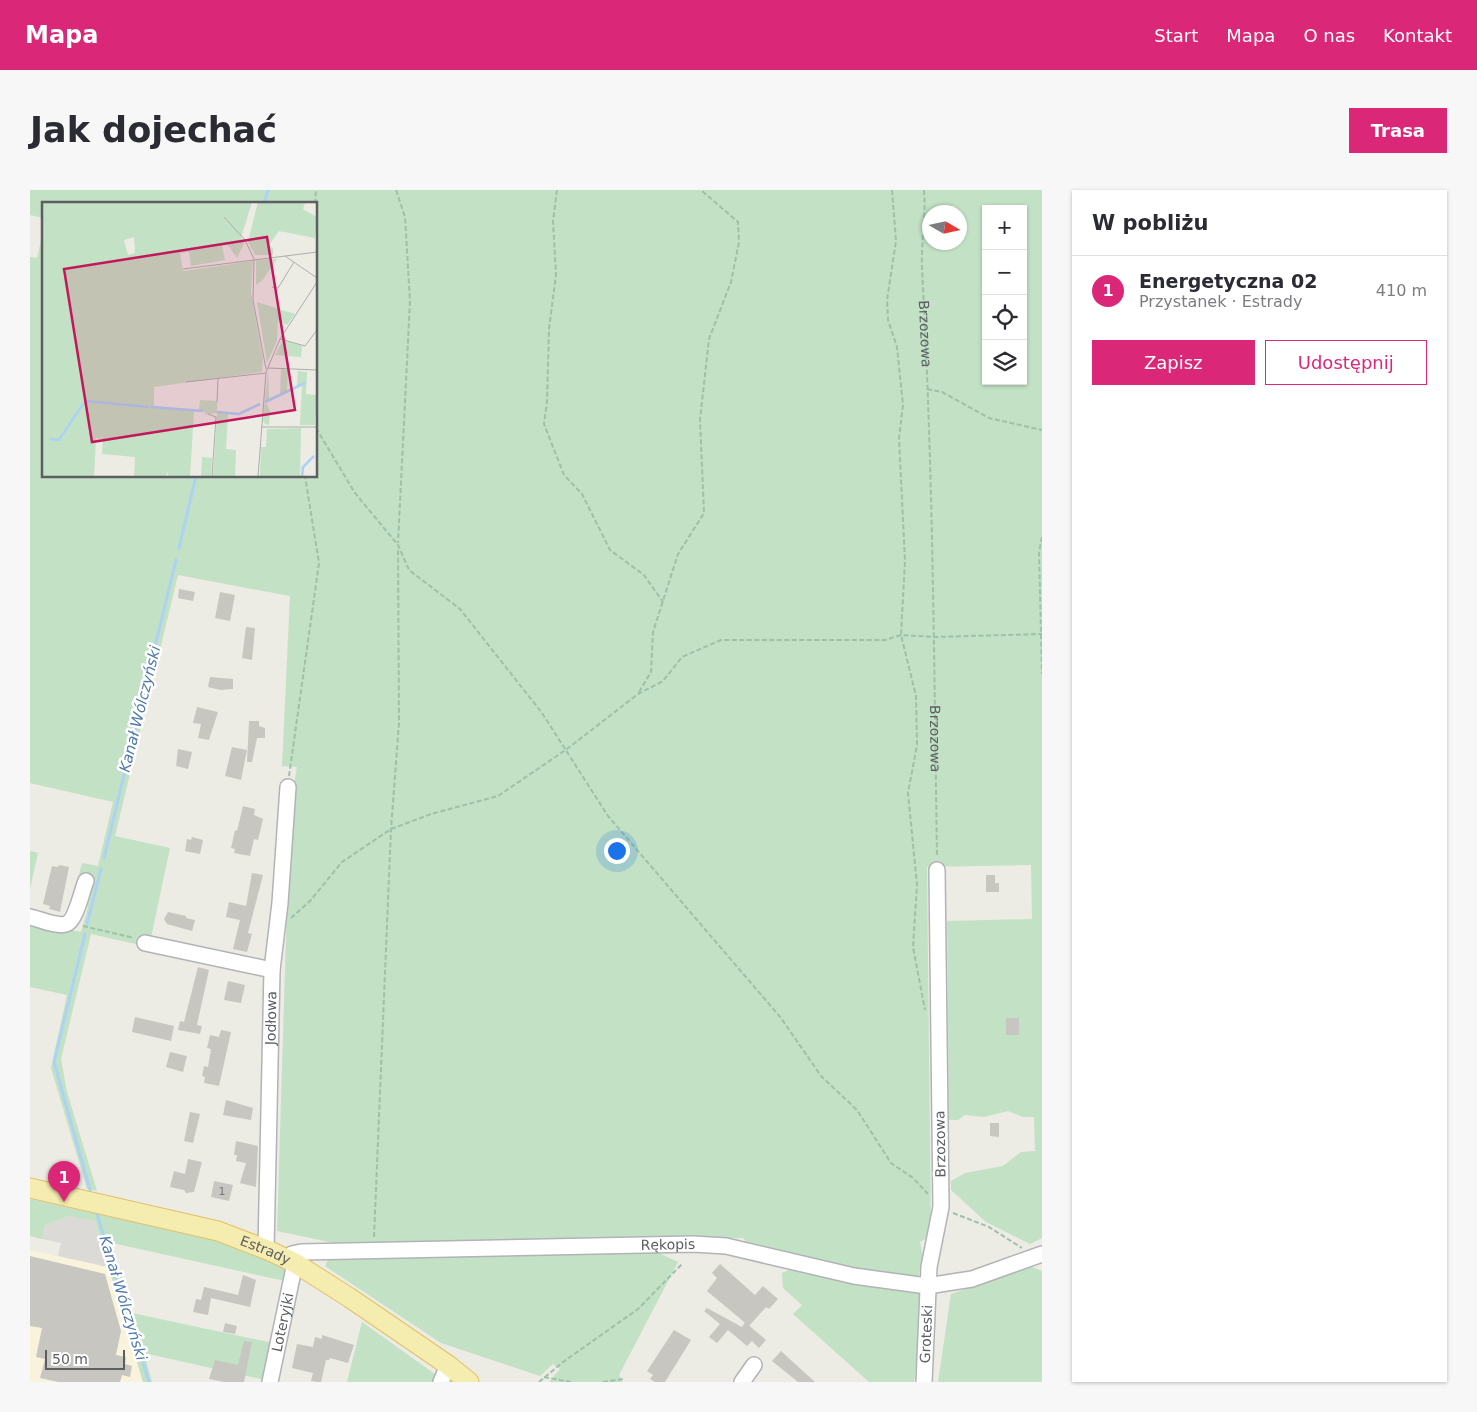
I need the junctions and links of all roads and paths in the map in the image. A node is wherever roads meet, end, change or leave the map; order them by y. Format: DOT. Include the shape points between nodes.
graph roads {
  1 [pos="397,190"];
  2 [pos="557,190"];
  3 [pos="701,190"];
  4 [pos="892,190"];
  5 [pos="924,190"];
  6 [pos="927,389"];
  7 [pos="1042,430"];
  8 [pos="318,431"];
  9 [pos="305,478"];
  10 [pos="1042,537"];
  11 [pos="398,545"];
  12 [pos="663,602"];
  13 [pos="1041,634"];
  14 [pos="900,635"];
  15 [pos="934,637"];
  16 [pos="1042,674"];
  17 [pos="638,694"];
  18 [pos="567,749"];
  19 [pos="288,786"];
  20 [pos="391,830"];
  21 [pos="938,870"];
  22 [pos="86,880"];
  23 [pos="30,918"];
  24 [pos="68,922"];
  25 [pos="277,932"];
  26 [pos="146,943"];
  27 [pos="272,970"];
  28 [pos="927,1012"];
  29 [pos="30,1188"];
  30 [pos="941,1208"];
  31 [pos="266,1249"];
  32 [pos="374,1250"];
  33 [pos="1038,1255"];
  34 [pos="291,1261"];
  35 [pos="682,1264"];
  36 [pos="927,1286"];
  37 [pos="754,1365"];
  38 [pos="444,1374"];
  39 [pos="544,1377"];
  40 [pos="623,1379"];
  41 [pos="270,1382"];
  42 [pos="469,1382"];
  43 [pos="540,1382"];
  44 [pos="571,1382"];
  45 [pos="604,1382"];
  46 [pos="742,1382"];
  47 [pos="924,1382"];
  1 -- 11 [label="path" via="405,217 410,301"];
  2 -- 12 [label="path" via="553,221 556,275 548,329 544,424 564,475 582,494 610,550 644,576"];
  3 -- 12 [label="path" via="738,222 739,242 731,282 709,339 700,420 704,513 678,554"];
  4 -- 14 [label="path" via="896,241 887,300 888,320 897,347 903,405 899,438 905,561"];
  5 -- 6 [label="path, Brzozowa" via="926,205 921,248"];
  6 -- 7 [label="path" via="942,392 989,418"];
  6 -- 15 [label="path, Brzozowa"];
  8 -- 11 [label="path" via="355,493"];
  9 -- 19 [label="path" via="319,563"];
  10 -- 13 [label="path" via="1039,552"];
  11 -- 18 [label="path" via="409,570 460,609"];
  11 -- 20 [label="path" via="399,723"];
  12 -- 17 [label="path" via="653,632 651,672"];
  13 -- 15 [label="path"];
  13 -- 16 [label="path"];
  14 -- 15 [label="path"];
  14 -- 17 [label="path" via="885,640 721,640 682,657 663,681"];
  14 -- 28 [label="path" via="916,696 917,745 908,793 917,885 913,948"];
  15 -- 21 [label="path, Brzozowa"];
  17 -- 18 [label="path"];
  18 -- 20 [label="path" via="498,796 431,814"];
  18 -- 30 [label="path" via="570,760 608,816 781,1018 821,1076 857,1110 891,1162 913,1178"];
  19 -- 25 [label="street, Jodłowa"];
  20 -- 25 [label="path" via="342,862 310,901"];
  20 -- 32 [label="path"];
  21 -- 30 [label="street, Brzozowa"];
  22 -- 24 [label="street" via="74,916"];
  23 -- 24 [label="street" via="61,924"];
  24 -- 26 [label="path"];
  25 -- 27 [label="street, Jodłowa"];
  26 -- 27 [label="street"];
  27 -- 31 [label="street, Jodłowa"];
  29 -- 31 [label="main road, Estrady" via="218,1231"];
  30 -- 33 [label="path" via="990,1227"];
  30 -- 36 [label="street, Brzozowa"];
  31 -- 34 [label="main road, Estrady"];
  32 -- 34 [label="street, Rękopis" via="301,1252 292,1254"];
  32 -- 36 [label="street, Rękopis" via="726,1246 854,1276"];
  33 -- 36 [label="street, Rękopis" via="972,1279"];
  34 -- 38 [label="main road, Estrady"];
  34 -- 41 [label="street, Loteryjki"];
  35 -- 39 [label="path" via="638,1309"];
  36 -- 47 [label="street, Groteski"];
  37 -- 46 [label="street"];
  38 -- 42 [label="main road, Estrady"];
  39 -- 43 [label="path"];
  39 -- 44 [label="path"];
  40 -- 45 [label="path"];
}
